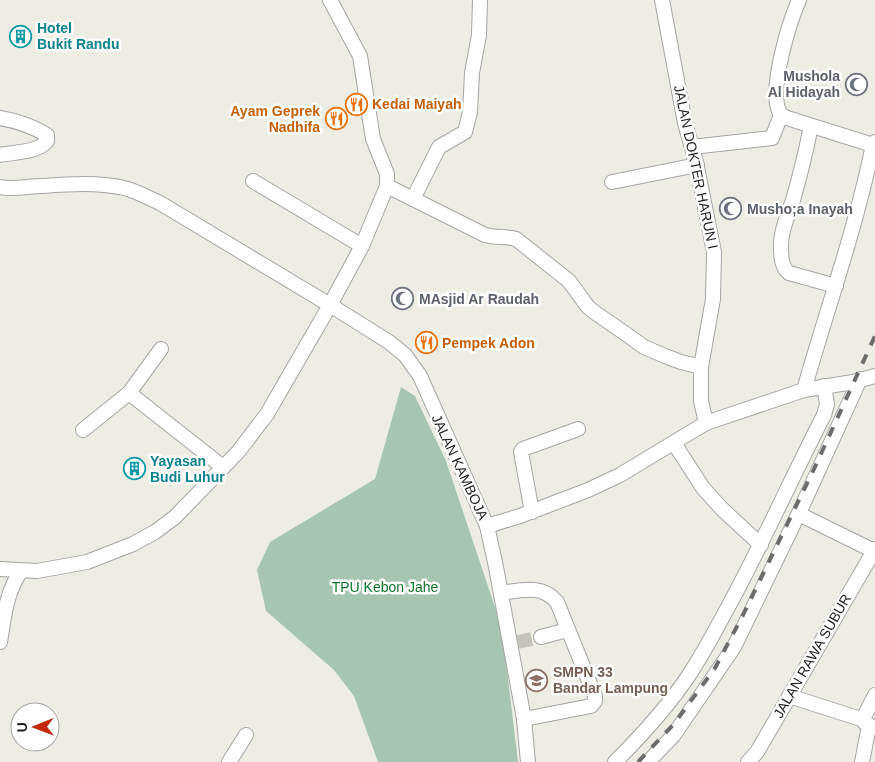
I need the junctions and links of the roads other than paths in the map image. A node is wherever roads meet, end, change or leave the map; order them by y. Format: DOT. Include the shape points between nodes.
graph roads {
  1 [pos="330,0"];
  2 [pos="480,0"];
  3 [pos="662,0"];
  4 [pos="799,0"];
  5 [pos="782,115"];
  6 [pos="0,118"];
  7 [pos="811,126"];
  8 [pos="874,144"];
  9 [pos="692,147"];
  10 [pos="0,155"];
  11 [pos="697,165"];
  12 [pos="253,181"];
  13 [pos="612,182"];
  14 [pos="387,186"];
  15 [pos="0,187"];
  16 [pos="413,199"];
  17 [pos="362,246"];
  18 [pos="836,286"];
  19 [pos="330,305"];
  20 [pos="161,349"];
  21 [pos="701,367"];
  22 [pos="875,376"];
  23 [pos="860,379"];
  24 [pos="824,386"];
  25 [pos="804,390"];
  26 [pos="129,393"];
  27 [pos="706,423"];
  28 [pos="578,429"];
  29 [pos="83,430"];
  30 [pos="674,443"];
  31 [pos="223,467"];
  32 [pos="532,512"];
  33 [pos="805,517"];
  34 [pos="487,526"];
  35 [pos="761,545"];
  36 [pos="874,550"];
  37 [pos="0,569"];
  38 [pos="21,571"];
  39 [pos="501,593"];
  40 [pos="567,630"];
  41 [pos="541,637"];
  42 [pos="0,642"];
  43 [pos="875,695"];
  44 [pos="789,696"];
  45 [pos="524,719"];
  46 [pos="870,725"];
  47 [pos="246,735"];
  48 [pos="229,762"];
  49 [pos="528,762"];
  50 [pos="615,762"];
  51 [pos="648,762"];
  52 [pos="748,762"];
  53 [pos="862,762"];
  1 -- 14 [label="street" via="360,56 373,139 387,174"];
  2 -- 16 [label="street" via="479,35 465,132 439,147"];
  3 -- 9 [label="street, JALAN DOKTER HARUN I"];
  4 -- 5 [label="street" via="782,53 777,101"];
  5 -- 7 [label="street"];
  5 -- 9 [label="street" via="772,138"];
  6 -- 10 [label="street" via="40,131 47,135 47,141 34,149"];
  7 -- 8 [label="street"];
  7 -- 18 [label="street" via="783,230 782,258 789,273"];
  8 -- 18 [label="street"];
  9 -- 11 [label="street, JALAN DOKTER HARUN I"];
  11 -- 13 [label="street"];
  11 -- 21 [label="street, JALAN DOKTER HARUN I" via="714,259 713,299"];
  12 -- 17 [label="street"];
  14 -- 16 [label="street"];
  14 -- 17 [label="street"];
  15 -- 19 [label="street, JALAN KAMBOJA" via="96,185 123,188 160,203"];
  16 -- 21 [label="street" via="485,235 516,239 568,281 597,314 644,347"];
  17 -- 19 [label="street"];
  18 -- 25 [label="street"];
  19 -- 31 [label="street" via="267,414"];
  19 -- 34 [label="street, JALAN KAMBOJA" via="389,342 409,360 420,376"];
  20 -- 26 [label="street"];
  21 -- 27 [label="street, JALAN DOKTER HARUN I" via="701,401"];
  22 -- 23 [label="street"];
  23 -- 24 [label="street"];
  23 -- 51 [label="street" via="734,647 673,736"];
  24 -- 25 [label="street"];
  24 -- 35 [label="street" via="827,404 824,415"];
  25 -- 27 [label="street"];
  26 -- 29 [label="street"];
  26 -- 31 [label="street"];
  27 -- 30 [label="street"];
  28 -- 32 [label="street" via="521,452"];
  30 -- 32 [label="street" via="620,475"];
  30 -- 35 [label="street" via="702,488"];
  31 -- 38 [label="street" via="175,517 133,544 87,562"];
  32 -- 34 [label="street"];
  33 -- 36 [label="street"];
  34 -- 39 [label="street, JALAN KAMBOJA"];
  35 -- 50 [label="street" via="689,675 652,724"];
  36 -- 44 [label="street, JALAN RAWA SUBUR"];
  37 -- 38 [label="street"];
  38 -- 42 [label="street" via="10,591"];
  39 -- 40 [label="street" via="534,589 552,596"];
  39 -- 45 [label="street, JALAN KAMBOJA" via="514,642"];
  40 -- 41 [label="street"];
  40 -- 45 [label="street" via="595,696 593,704"];
  43 -- 46 [label="street"];
  44 -- 46 [label="street"];
  44 -- 52 [label="street, JALAN RAWA SUBUR"];
  45 -- 49 [label="street, JALAN KAMBOJA"];
  46 -- 53 [label="street"];
  47 -- 48 [label="street"];
}
